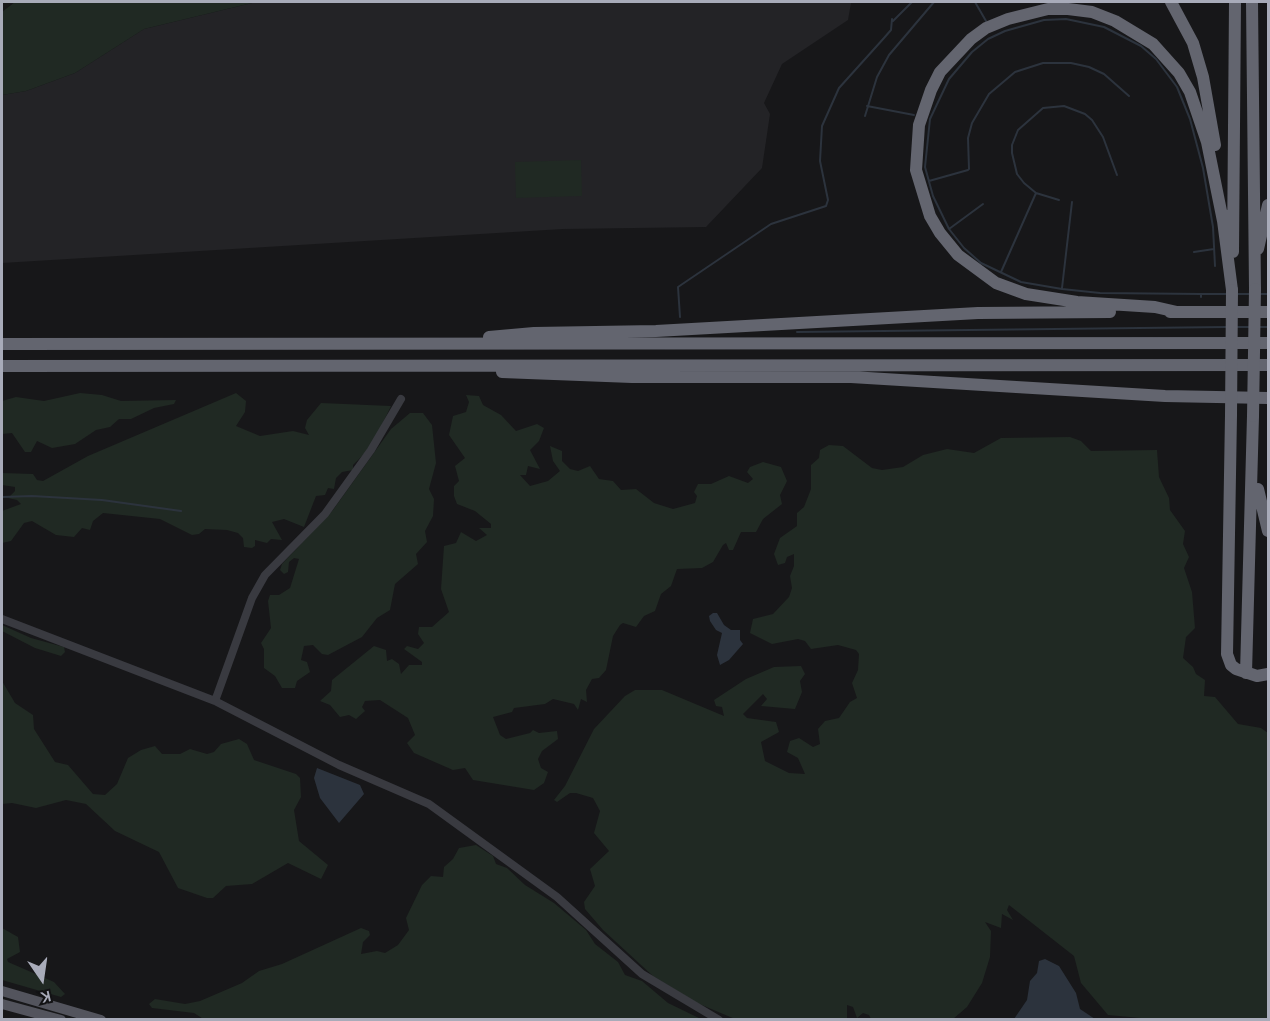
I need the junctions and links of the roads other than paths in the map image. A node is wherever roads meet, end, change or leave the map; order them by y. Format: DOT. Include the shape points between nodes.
graph roads {
  1 [pos="1171,2"];
  2 [pos="1235,2"];
  3 [pos="1252,2"];
  4 [pos="1269,205"];
  5 [pos="1223,221"];
  6 [pos="1255,289"];
  7 [pos="1232,290"];
  8 [pos="1176,312"];
  9 [pos="1269,312"];
  10 [pos="2,344"];
  11 [pos="456,344"];
  12 [pos="1269,344"];
  13 [pos="468,365"];
  14 [pos="1269,365"];
  15 [pos="2,366"];
  16 [pos="1269,398"];
  17 [pos="401,399"];
  18 [pos="1252,456"];
  19 [pos="1269,531"];
  20 [pos="2,618"];
  21 [pos="1246,673"];
  22 [pos="1269,674"];
  23 [pos="215,701"];
  24 [pos="2,991"];
  25 [pos="2,1004"];
  26 [pos="60,1020"];
  27 [pos="101,1020"];
  28 [pos="719,1020"];
  1 -- 5 [label="highway" via="1193,43 1203,77"];
  2 -- 7 [label="highway"];
  3 -- 6 [label="highway"];
  4 -- 6 [label="highway" via="1260,239"];
  5 -- 7 [label="highway"];
  5 -- 8 [label="highway" via="1207,142 1190,92 1153,44 1115,21 1092,12 1068,9 1048,9 1008,19 971,39 940,72 919,125 916,170 930,216 958,255 996,283 1026,294"];
  6 -- 18 [label="highway, bridge"];
  7 -- 21 [label="highway, bridge" via="1227,654 1231,665"];
  8 -- 9 [label="highway"];
  8 -- 11 [label="highway" via="967,313 656,332 534,333"];
  10 -- 11 [label="highway"];
  11 -- 12 [label="highway"];
  13 -- 14 [label="highway"];
  13 -- 15 [label="highway"];
  13 -- 16 [label="highway" via="525,374 850,377 1166,396"];
  17 -- 23 [label="street" via="371,450 329,508 256,588"];
  18 -- 19 [label="highway"];
  18 -- 21 [label="highway"];
  20 -- 23 [label="street"];
  21 -- 22 [label="highway"];
  23 -- 28 [label="street" via="445,814 556,897 642,974"];
  24 -- 27 [label="main road"];
  25 -- 26 [label="main road"];
}
